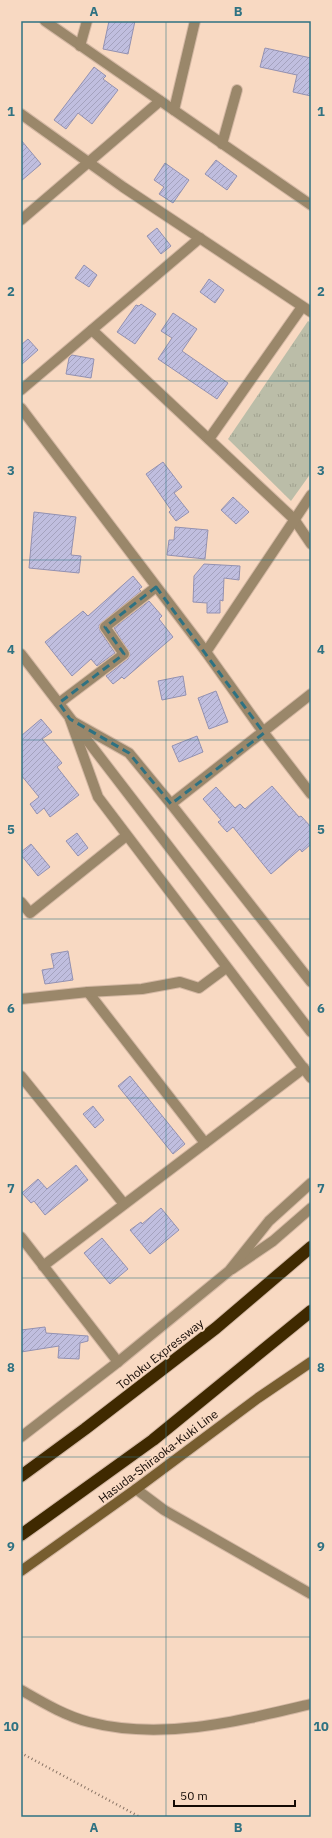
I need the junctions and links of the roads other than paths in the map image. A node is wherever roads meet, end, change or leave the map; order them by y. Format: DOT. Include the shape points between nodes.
graph roads {
  1 [pos="45,21"];
  2 [pos="87,21"];
  3 [pos="195,21"];
  4 [pos="80,46"];
  5 [pos="237,90"];
  6 [pos="160,101"];
  7 [pos="174,110"];
  8 [pos="21,114"];
  9 [pos="222,144"];
  10 [pos="88,163"];
  11 [pos="311,205"];
  12 [pos="21,220"];
  13 [pos="200,238"];
  14 [pos="307,309"];
  15 [pos="92,330"];
  16 [pos="21,390"];
  17 [pos="21,408"];
  18 [pos="209,439"];
  19 [pos="311,494"];
  20 [pos="294,519"];
  21 [pos="311,544"];
  22 [pos="156,587"];
  23 [pos="206,652"];
  24 [pos="21,654"];
  25 [pos="311,694"];
  26 [pos="59,703"];
  27 [pos="70,719"];
  28 [pos="264,733"];
  29 [pos="311,794"];
  30 [pos="171,804"];
  31 [pos="126,836"];
  32 [pos="21,902"];
  33 [pos="226,968"];
  34 [pos="311,982"];
  35 [pos="88,992"];
  36 [pos="21,999"];
  37 [pos="311,1032"];
  38 [pos="304,1068"];
  39 [pos="21,1076"];
  40 [pos="311,1078"];
  41 [pos="205,1143"];
  42 [pos="311,1183"];
  43 [pos="124,1204"];
  44 [pos="311,1208"];
  45 [pos="21,1237"];
  46 [pos="311,1247"];
  47 [pos="43,1266"];
  48 [pos="229,1271"];
  49 [pos="311,1311"];
  50 [pos="118,1362"];
  51 [pos="309,1363"];
  52 [pos="21,1437"];
  53 [pos="21,1476"];
  54 [pos="136,1489"];
  55 [pos="21,1535"];
  56 [pos="21,1571"];
  57 [pos="311,1594"];
  58 [pos="21,1690"];
  59 [pos="311,1704"];
  1 -- 4 [label="street"];
  2 -- 4 [label="street"];
  3 -- 7 [label="street"];
  4 -- 6 [label="street"];
  5 -- 9 [label="street"];
  6 -- 7 [label="street"];
  6 -- 10 [label="street"];
  7 -- 9 [label="street"];
  8 -- 10 [label="street"];
  9 -- 11 [label="street"];
  10 -- 12 [label="street"];
  10 -- 13 [label="street"];
  13 -- 14 [label="street"];
  13 -- 15 [label="street"];
  14 -- 18 [label="street"];
  15 -- 16 [label="street"];
  15 -- 18 [label="street"];
  17 -- 22 [label="street"];
  18 -- 20 [label="street"];
  19 -- 20 [label="street"];
  20 -- 21 [label="street"];
  20 -- 23 [label="street"];
  22 -- 23 [label="street"];
  22 -- 26 [label="street" via="105,627 124,654"];
  23 -- 28 [label="street"];
  24 -- 26 [label="street"];
  25 -- 28 [label="street"];
  26 -- 27 [label="street"];
  27 -- 30 [label="street" via="129,753"];
  27 -- 31 [label="street" via="98,797"];
  27 -- 37 [label="street"];
  28 -- 29 [label="street"];
  28 -- 30 [label="street"];
  30 -- 34 [label="street"];
  31 -- 32 [label="street" via="30,914"];
  31 -- 33 [label="street"];
  33 -- 35 [label="street" via="199,988 180,982 142,989"];
  33 -- 38 [label="street"];
  35 -- 36 [label="street"];
  35 -- 41 [label="street"];
  38 -- 40 [label="street"];
  38 -- 41 [label="street"];
  39 -- 43 [label="street"];
  41 -- 43 [label="street"];
  42 -- 48 [label="street" via="269,1222"];
  43 -- 47 [label="street"];
  44 -- 48 [label="street" via="273,1241"];
  45 -- 47 [label="street"];
  46 -- 53 [label="highway, Tohoku Expressway" via="216,1328"];
  47 -- 50 [label="street"];
  48 -- 50 [label="street"];
  49 -- 55 [label="highway" via="153,1440"];
  50 -- 52 [label="street"];
  51 -- 54 [label="main road, Hasuda-Shiraoka-Kuki Line"];
  54 -- 56 [label="main road, Hasuda-Shiraoka-Kuki Line"];
  54 -- 57 [label="street" via="164,1510"];
  58 -- 59 [label="street" via="56,1709 88,1722 146,1730 230,1722"];
}
